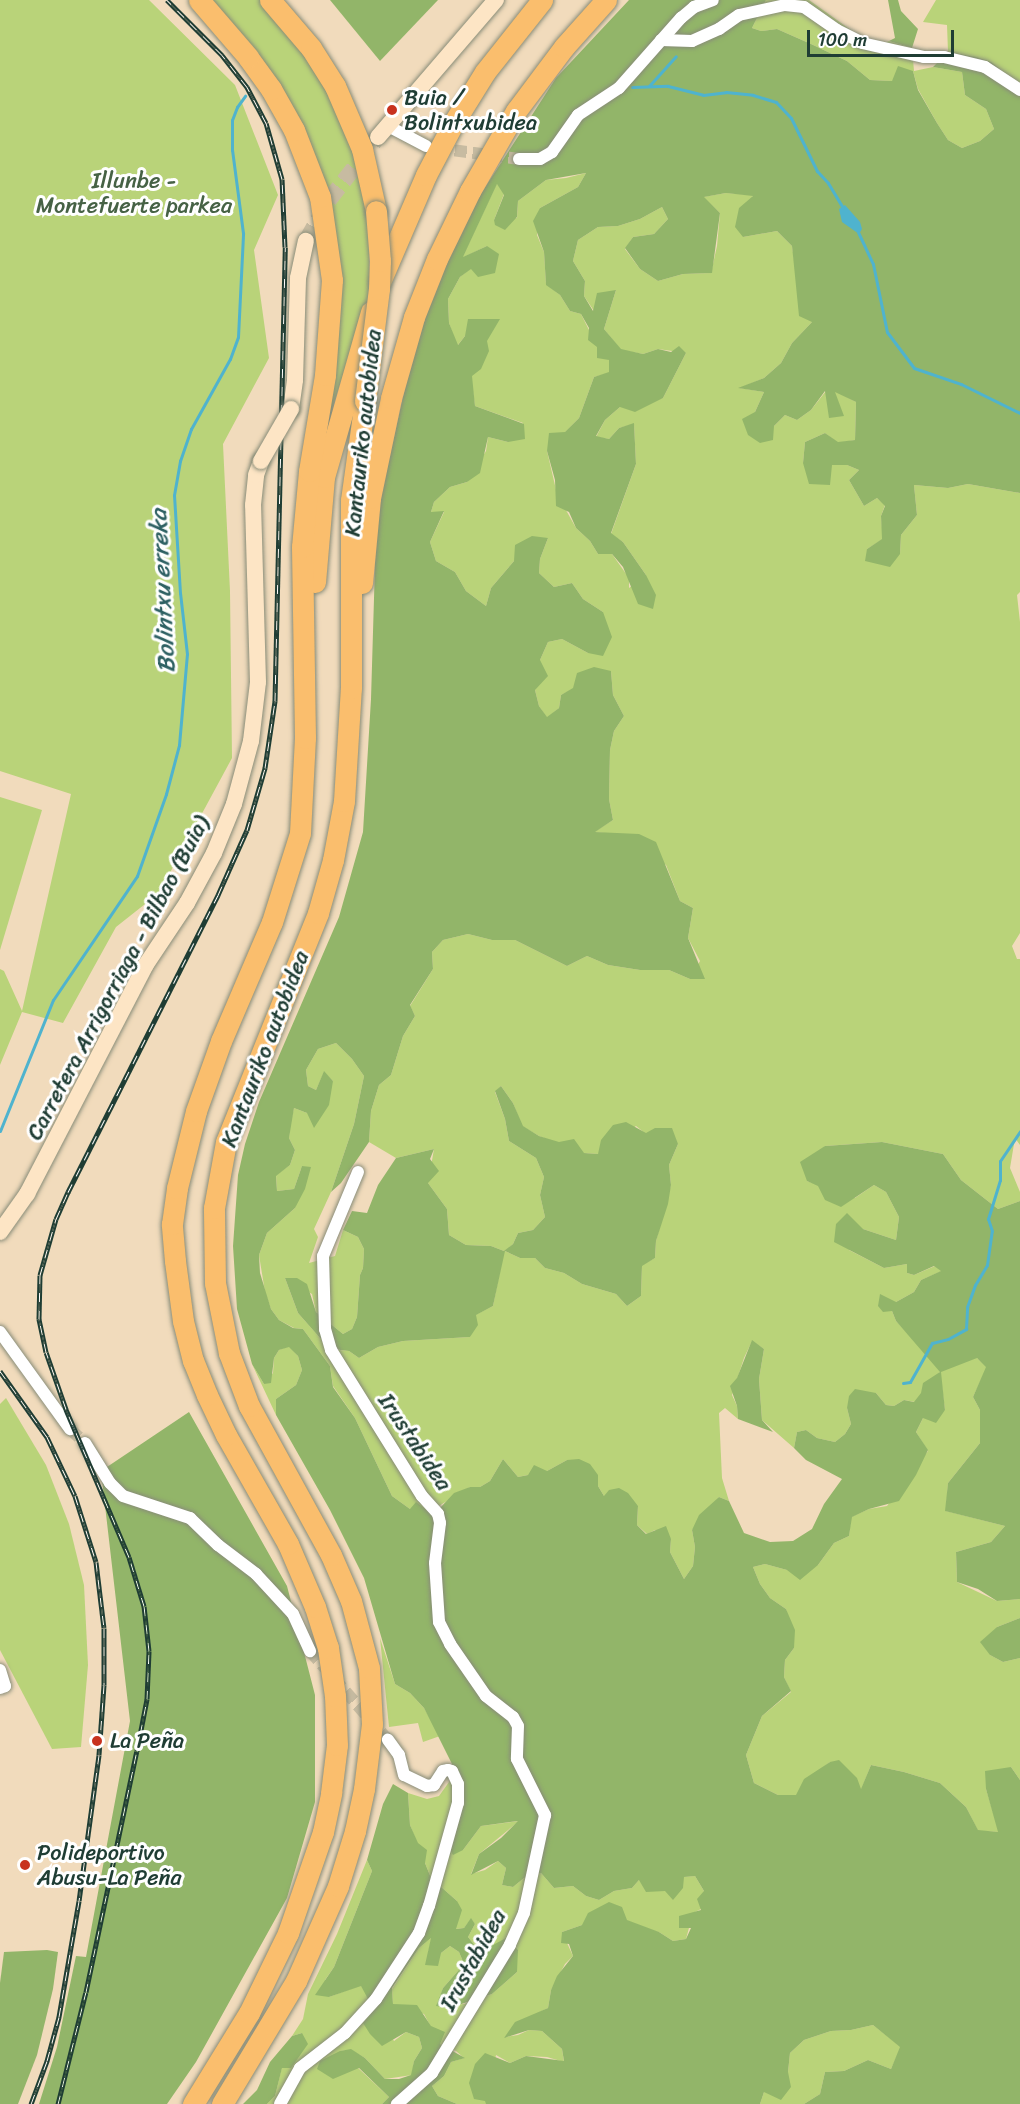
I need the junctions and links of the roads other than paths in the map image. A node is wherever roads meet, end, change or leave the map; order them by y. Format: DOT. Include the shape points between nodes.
graph roads {
  1 [pos="200,0"];
  2 [pos="270,0"];
  3 [pos="496,0"];
  4 [pos="542,0"];
  5 [pos="606,0"];
  6 [pos="712,0"];
  7 [pos="661,40"];
  8 [pos="1020,90"];
  9 [pos="383,131"];
  10 [pos="426,146"];
  11 [pos="519,159"];
  12 [pos="306,241"];
  13 [pos="351,688"];
  14 [pos="300,833"];
  15 [pos="358,1172"];
  16 [pos="0,1232"];
  17 [pos="0,1332"];
  18 [pos="70,1429"];
  19 [pos="85,1443"];
  20 [pos="310,1651"];
  21 [pos="0,1670"];
  22 [pos="3,1687"];
  23 [pos="388,1740"];
  24 [pos="198,2096"];
  25 [pos="186,2104"];
  26 [pos="222,2104"];
  27 [pos="280,2104"];
  28 [pos="397,2104"];
  1 -- 14 [label="highway, Kantauriko autobidea" via="248,57 283,108 309,163 327,233 332,280 330,325 302,547 305,738"];
  2 -- 13 [label="highway, Kantauriko autobidea, bridge" via="311,48 335,86 362,148 376,211 379,289 351,500"];
  3 -- 9 [label="street"];
  4 -- 14 [label="highway" via="486,72 426,175 384,270 354,363 324,477 314,619 315,742 311,791"];
  5 -- 13 [label="highway" via="542,74 494,147 448,234 414,317 369,498"];
  6 -- 7 [label="street" via="694,7"];
  7 -- 8 [label="street" via="692,41 739,15 785,5 804,7 862,42 896,52 944,57 985,67"];
  7 -- 11 [label="street" via="619,88 578,115 552,152 540,159"];
  9 -- 10 [label="street"];
  12 -- 16 [label="street, Carretera Arrigorriaga - Bilbao (Buia), bridge" via="298,278 291,409 256,476 253,505 258,682 251,741 234,804 187,903 145,966 27,1194"];
  13 -- 26 [label="highway, Kantauriko autobidea" via="344,801 333,860 318,913 226,1142 214,1208 215,1283 229,1353 249,1406 331,1555 351,1600 369,1668 372,1724 356,1831 334,1896 296,1981"];
  14 -- 24 [label="highway, Kantauriko autobidea" via="272,922 196,1111 172,1224 178,1292 193,1361 226,1435 288,1544 315,1607 330,1660 337,1745 323,1832 288,1933 249,2013"];
  15 -- 28 [label="street, Irustabidea" via="323,1256 325,1329 331,1350 417,1488 438,1514 435,1563 439,1622 486,1696 513,1717 518,1726 517,1759 545,1815 524,1913 510,1945 432,2073"];
  17 -- 18 [label="street"];
  19 -- 20 [label="street" via="123,1496 190,1518 256,1574 292,1614"];
  21 -- 22 [label="street"];
  23 -- 27 [label="street" via="399,1755 404,1775 427,1786 434,1785 448,1770 458,1784 458,1803 429,1906 419,1933 376,1999 345,2033 300,2068"];
  24 -- 25 [label="highway, Kantauriko autobidea"];
}
